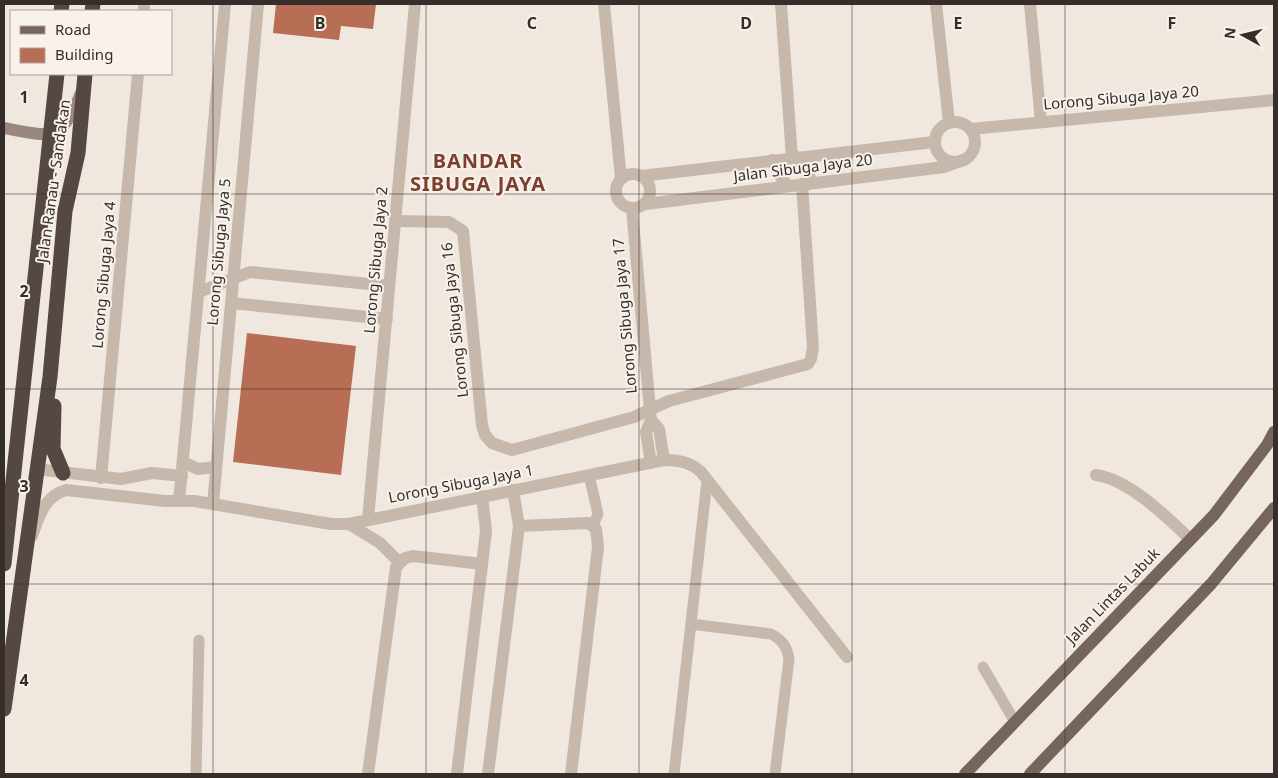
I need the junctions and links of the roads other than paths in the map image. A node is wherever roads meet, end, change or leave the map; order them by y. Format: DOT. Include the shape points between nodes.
graph roads {
  1 [pos="225,4"];
  2 [pos="258,4"];
  3 [pos="415,4"];
  4 [pos="604,4"];
  5 [pos="781,4"];
  6 [pos="936,4"];
  7 [pos="1030,4"];
  8 [pos="56,75"];
  9 [pos="138,75"];
  10 [pos="85,80"];
  11 [pos="1274,100"];
  12 [pos="949,122"];
  13 [pos="1041,122"];
  14 [pos="4,128"];
  15 [pos="971,129"];
  16 [pos="52,134"];
  17 [pos="934,142"];
  18 [pos="794,158"];
  19 [pos="772,160"];
  20 [pos="963,160"];
  21 [pos="641,176"];
  22 [pos="622,179"];
  23 [pos="808,184"];
  24 [pos="788,186"];
  25 [pos="646,204"];
  26 [pos="632,209"];
  27 [pos="396,221"];
  28 [pos="233,277"];
  29 [pos="390,286"];
  30 [pos="198,292"];
  31 [pos="231,303"];
  32 [pos="386,319"];
  33 [pos="50,377"];
  34 [pos="650,415"];
  35 [pos="1274,432"];
  36 [pos="664,460"];
  37 [pos="183,462"];
  38 [pos="651,463"];
  39 [pos="216,467"];
  40 [pos="36,470"];
  41 [pos="63,473"];
  42 [pos="589,475"];
  43 [pos="1096,475"];
  44 [pos="182,476"];
  45 [pos="101,478"];
  46 [pos="707,481"];
  47 [pos="513,490"];
  48 [pos="482,496"];
  49 [pos="179,501"];
  50 [pos="212,504"];
  51 [pos="1272,512"];
  52 [pos="368,519"];
  53 [pos="349,524"];
  54 [pos="593,525"];
  55 [pos="519,526"];
  56 [pos="1190,539"];
  57 [pos="7,542"];
  58 [pos="26,550"];
  59 [pos="399,562"];
  60 [pos="4,564"];
  61 [pos="482,564"];
  62 [pos="690,624"];
  63 [pos="199,640"];
  64 [pos="846,657"];
  65 [pos="983,667"];
  66 [pos="4,709"];
  67 [pos="1015,722"];
  68 [pos="196,774"];
  69 [pos="368,774"];
  70 [pos="457,774"];
  71 [pos="488,774"];
  72 [pos="571,774"];
  73 [pos="674,774"];
  74 [pos="775,774"];
  75 [pos="965,774"];
  76 [pos="1030,774"];
  1 -- 30 [label="street, Lorong Sibuga Jaya 5"];
  2 -- 28 [label="street, Lorong Sibuga Jaya 5"];
  3 -- 27 [label="street, Lorong Sibuga Jaya 2"];
  4 -- 22 [label="street"];
  5 -- 18 [label="street"];
  6 -- 12 [label="street"];
  7 -- 13 [label="street"];
  8 -- 16 [label="highway, Jalan Ranau - Sandakan"];
  9 -- 45 [label="street, Lorong Sibuga Jaya 4"];
  10 -- 16 [label="street" via="71,117 62,129"];
  10 -- 33 [label="highway, Jalan Ranau - Sandakan" via="78,153 65,211"];
  11 -- 13 [label="street, Lorong Sibuga Jaya 20"];
  12 -- 15 [label="street" via="961,122"];
  12 -- 17 [label="street" via="938,130"];
  13 -- 15 [label="street, Lorong Sibuga Jaya 20"];
  14 -- 16 [label="street"];
  15 -- 20 [label="street" via="974,147"];
  16 -- 57 [label="highway, Jalan Ranau - Sandakan"];
  17 -- 18 [label="street, Jalan Sibuga Jaya 20"];
  17 -- 20 [label="street" via="938,155 944,159 950,162"];
  18 -- 19 [label="street, Jalan Sibuga Jaya 20"];
  18 -- 23 [label="street"];
  19 -- 21 [label="street, Jalan Sibuga Jaya 20"];
  19 -- 24 [label="street"];
  20 -- 23 [label="street, Jalan Sibuga Jaya 20" via="944,167"];
  21 -- 22 [label="street" via="631,174"];
  21 -- 25 [label="street" via="651,189"];
  22 -- 26 [label="street" via="616,188 618,200"];
  23 -- 24 [label="street, Jalan Sibuga Jaya 20"];
  23 -- 34 [label="street" via="811,359 804,366 669,400"];
  24 -- 25 [label="street, Jalan Sibuga Jaya 20"];
  25 -- 26 [label="street"];
  26 -- 34 [label="street, Lorong Sibuga Jaya 17"];
  27 -- 29 [label="street, Lorong Sibuga Jaya 2"];
  27 -- 34 [label="street, Lorong Sibuga Jaya 16" via="448,222 463,232 482,425 492,443 512,450"];
  28 -- 29 [label="street" via="250,272"];
  28 -- 30 [label="street"];
  28 -- 31 [label="street, Lorong Sibuga Jaya 5"];
  29 -- 32 [label="street, Lorong Sibuga Jaya 2"];
  30 -- 37 [label="street, Lorong Sibuga Jaya 5"];
  31 -- 32 [label="street"];
  31 -- 39 [label="street, Lorong Sibuga Jaya 5"];
  32 -- 52 [label="street, Lorong Sibuga Jaya 2"];
  33 -- 40 [label="highway, Jalan Ranau - Sandakan"];
  33 -- 41 [label="highway" via="54,405 53,449"];
  34 -- 36 [label="street, Lorong Sibuga Jaya 17" via="659,429"];
  34 -- 38 [label="street, Lorong Sibuga Jaya 17" via="646,432"];
  35 -- 56 [label="main road, Jalan Lintas Labuk" via="1214,515"];
  36 -- 38 [label="street, Lorong Sibuga Jaya 1"];
  36 -- 46 [label="street, Lorong Sibuga Jaya 1" via="686,462"];
  37 -- 39 [label="street" via="198,469"];
  37 -- 44 [label="street, Lorong Sibuga Jaya 5"];
  38 -- 42 [label="street, Lorong Sibuga Jaya 1"];
  39 -- 50 [label="street, Lorong Sibuga Jaya 5"];
  40 -- 41 [label="street"];
  40 -- 57 [label="highway" via="28,474 21,514"];
  40 -- 58 [label="highway, Jalan Ranau - Sandakan"];
  41 -- 45 [label="street"];
  42 -- 47 [label="street, Lorong Sibuga Jaya 1"];
  42 -- 54 [label="lane" via="598,514"];
  43 -- 56 [label="street" via="1122,484"];
  44 -- 45 [label="street" via="152,473 127,479"];
  44 -- 49 [label="street, Lorong Sibuga Jaya 5"];
  46 -- 62 [label="lane"];
  46 -- 64 [label="street, Lorong Sibuga Jaya 1"];
  47 -- 48 [label="street, Lorong Sibuga Jaya 1"];
  47 -- 55 [label="street"];
  48 -- 52 [label="street, Lorong Sibuga Jaya 1"];
  48 -- 61 [label="street" via="486,531"];
  49 -- 50 [label="street, Lorong Sibuga Jaya 1"];
  49 -- 58 [label="street, Lorong Sibuga Jaya 1" via="76,489 57,492 44,508"];
  50 -- 53 [label="street, Lorong Sibuga Jaya 1" via="331,524"];
  51 -- 76 [label="main road" via="1212,584"];
  52 -- 53 [label="street, Lorong Sibuga Jaya 1"];
  53 -- 59 [label="street" via="380,543"];
  54 -- 55 [label="street" via="588,522"];
  54 -- 72 [label="street" via="598,547"];
  55 -- 71 [label="street"];
  56 -- 67 [label="main road, Jalan Lintas Labuk"];
  57 -- 60 [label="highway, Jalan Ranau - Sandakan"];
  58 -- 66 [label="highway, Jalan Ranau - Sandakan"];
  59 -- 61 [label="street" via="413,556"];
  59 -- 69 [label="street" via="395,571"];
  61 -- 70 [label="street"];
  62 -- 73 [label="lane"];
  62 -- 74 [label="lane" via="771,634 787,648 789,659"];
  63 -- 68 [label="lane"];
  65 -- 67 [label="lane"];
  67 -- 75 [label="main road, Jalan Lintas Labuk"];
}
